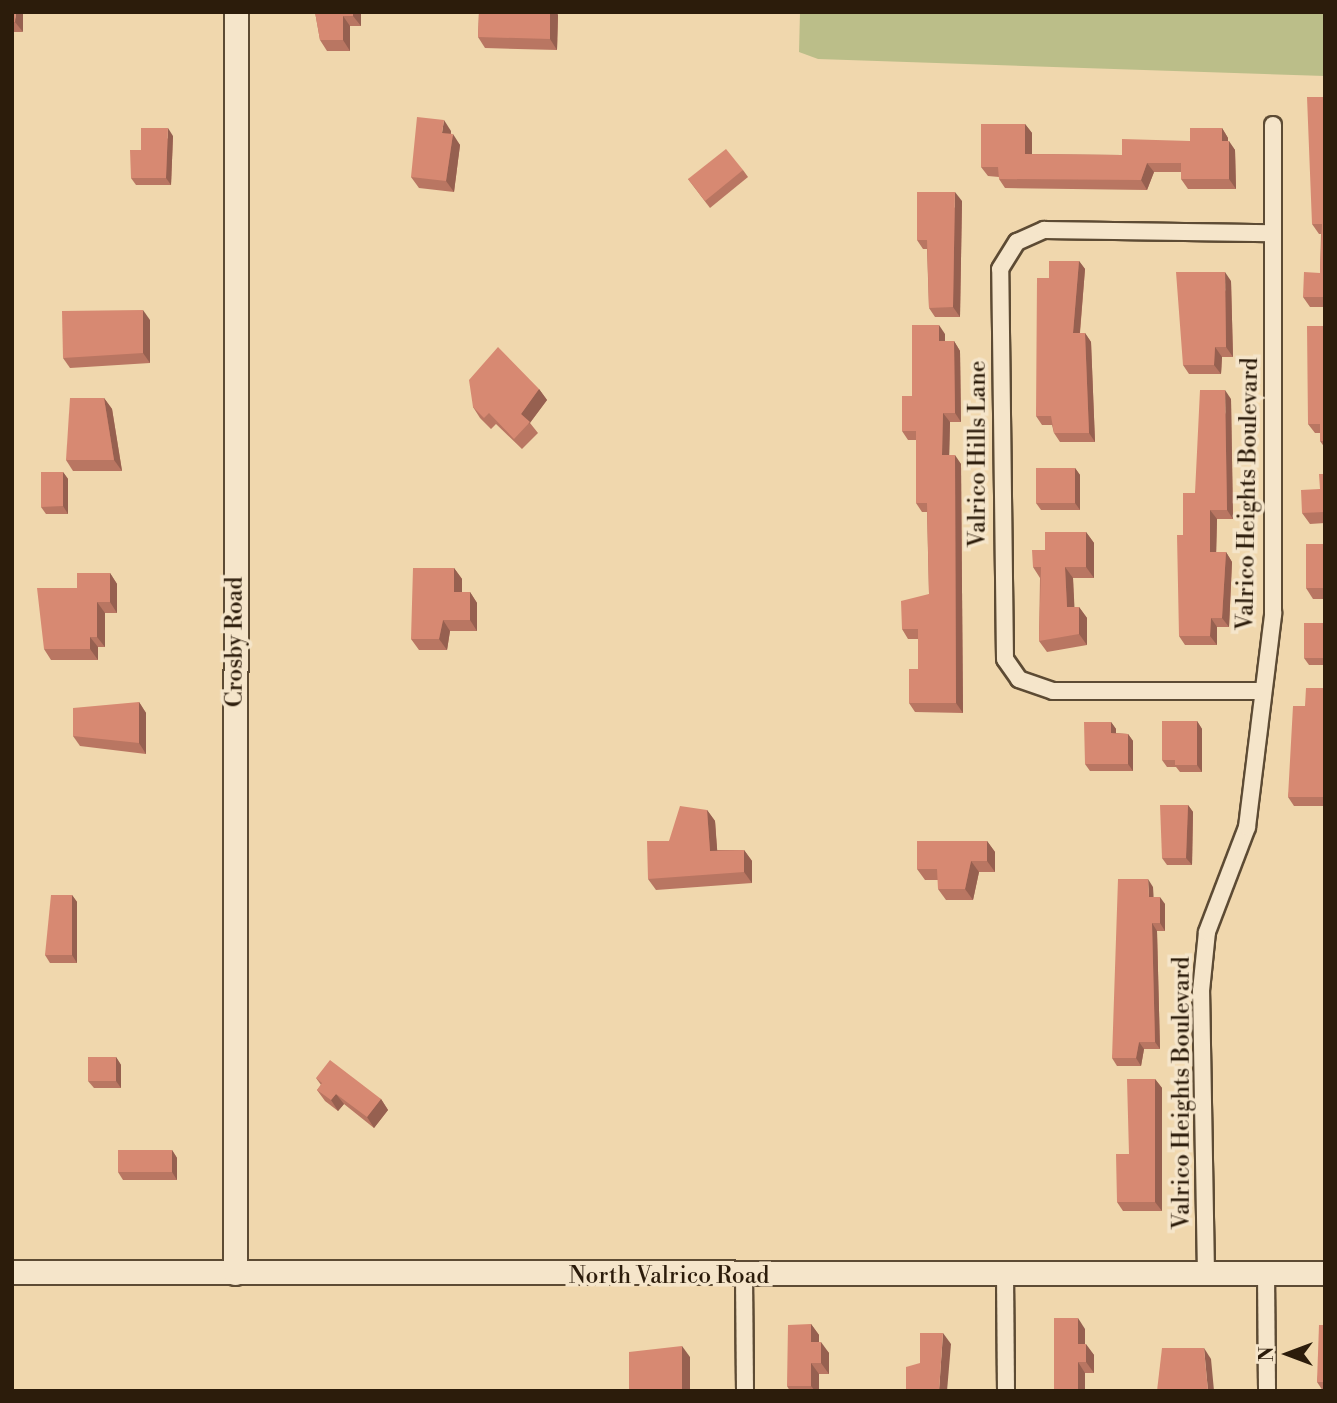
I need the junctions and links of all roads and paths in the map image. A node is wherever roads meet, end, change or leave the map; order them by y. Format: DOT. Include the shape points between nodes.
graph roads {
  1 [pos="236,12"];
  2 [pos="1273,125"];
  3 [pos="1272,233"];
  4 [pos="1261,691"];
  5 [pos="12,1272"];
  6 [pos="234,1273"];
  7 [pos="1325,1273"];
  8 [pos="1206,1274"];
  9 [pos="1266,1274"];
  10 [pos="1005,1275"];
  11 [pos="744,1276"];
  12 [pos="745,1391"];
  13 [pos="1006,1391"];
  14 [pos="1267,1391"];
  1 -- 6 [label="street, Crosby Road"];
  2 -- 3 [label="street, Valrico Heights Boulevard"];
  3 -- 4 [label="street, Valrico Heights Boulevard" via="1273,614"];
  3 -- 4 [label="street, Valrico Hills Lane" via="1044,230 1017,242 1000,269 1005,659 1018,679 1053,691"];
  4 -- 8 [label="street, Valrico Heights Boulevard" via="1247,827 1206,932 1201,991"];
  5 -- 6 [label="street, North Valrico Road"];
  6 -- 11 [label="street, North Valrico Road"];
  7 -- 9 [label="street, North Valrico Road"];
  8 -- 9 [label="street, North Valrico Road"];
  8 -- 10 [label="street, North Valrico Road"];
  9 -- 14 [label="street"];
  10 -- 11 [label="street, North Valrico Road"];
  10 -- 13 [label="street"];
  11 -- 12 [label="street"];
}
